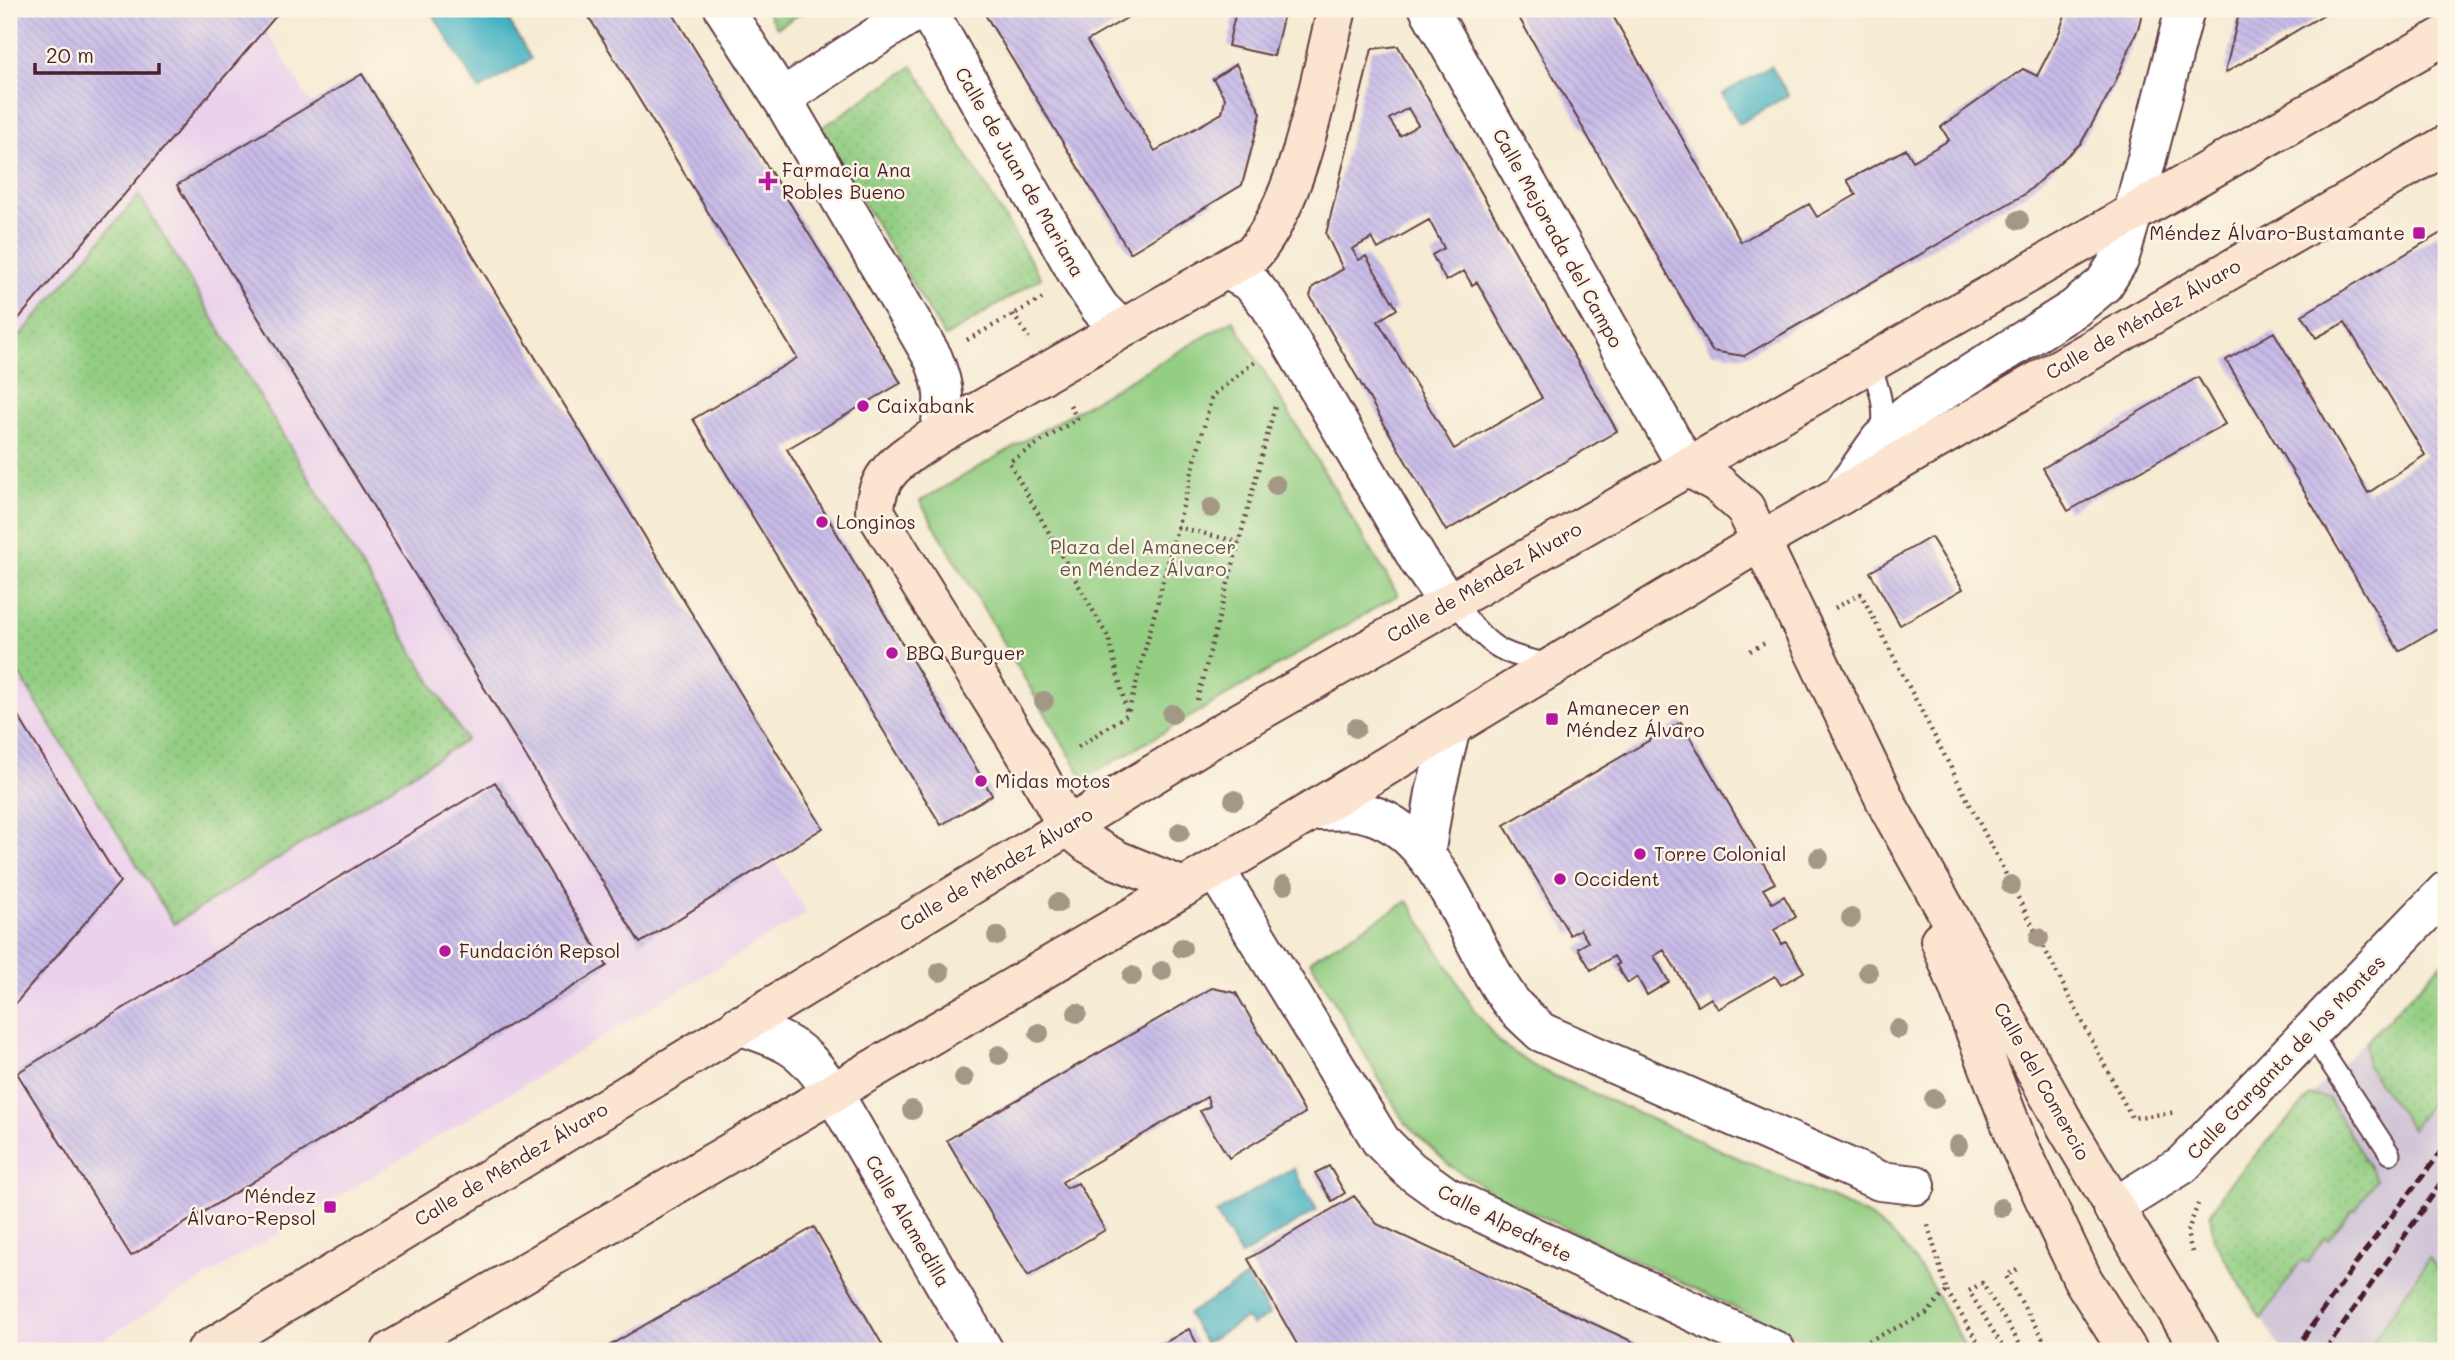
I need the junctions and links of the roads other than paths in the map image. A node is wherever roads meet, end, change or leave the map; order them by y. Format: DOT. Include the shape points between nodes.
graph roads {
  1 [pos="724,9"];
  2 [pos="919,9"];
  3 [pos="927,9"];
  4 [pos="1337,9"];
  5 [pos="1429,9"];
  6 [pos="2185,9"];
  7 [pos="2446,35"];
  8 [pos="784,102"];
  9 [pos="2446,145"];
  10 [pos="2133,213"];
  11 [pos="1228,270"];
  12 [pos="1121,329"];
  13 [pos="1869,362"];
  14 [pos="939,434"];
  15 [pos="1880,440"];
  16 [pos="1687,467"];
  17 [pos="1841,495"];
  18 [pos="1763,540"];
  19 [pos="1452,599"];
  20 [pos="1555,664"];
  21 [pos="1451,728"];
  22 [pos="1889,808"];
  23 [pos="1313,811"];
  24 [pos="1066,825"];
  25 [pos="1425,855"];
  26 [pos="1199,878"];
  27 [pos="2446,891"];
  28 [pos="739,1025"];
  29 [pos="2310,1032"];
  30 [pos="832,1091"];
  31 [pos="2390,1154"];
  32 [pos="1916,1185"];
  33 [pos="2113,1208"];
  34 [pos="206,1351"];
  35 [pos="391,1351"];
  36 [pos="984,1351"];
  37 [pos="1776,1351"];
  38 [pos="2128,1351"];
  39 [pos="2201,1351"];
  1 -- 8 [label="street"];
  2 -- 8 [label="street" via="794,90"];
  3 -- 12 [label="street, Calle de Juan de Mariana" via="1080,278"];
  4 -- 11 [label="main road" via="1287,197 1266,239"];
  5 -- 16 [label="street, Calle Mejorada del Campo"];
  6 -- 10 [label="street"];
  7 -- 10 [label="main road, Calle de Méndez Álvaro"];
  8 -- 14 [label="street" via="933,358 944,383"];
  9 -- 17 [label="main road, Calle de Méndez Álvaro"];
  10 -- 13 [label="main road, Calle de Méndez Álvaro"];
  10 -- 15 [label="street, Calle de Méndez Álvaro" via="2119,260 2104,284 2075,308 1908,414"];
  11 -- 12 [label="main road"];
  11 -- 19 [label="street" via="1251,283 1419,561 1439,590"];
  12 -- 14 [label="main road"];
  13 -- 15 [label="lane" via="1882,393"];
  13 -- 16 [label="main road, Calle de Méndez Álvaro"];
  14 -- 24 [label="main road" via="891,466 875,497 875,512"];
  15 -- 17 [label="street, Calle de Méndez Álvaro"];
  16 -- 18 [label="main road, Calle del Comercio" via="1717,483 1745,508"];
  16 -- 19 [label="main road, Calle de Méndez Álvaro"];
  17 -- 18 [label="main road, Calle de Méndez Álvaro"];
  18 -- 20 [label="main road, Calle de Méndez Álvaro"];
  18 -- 22 [label="main road, Calle del Comercio"];
  19 -- 20 [label="lane" via="1492,645 1514,657"];
  19 -- 24 [label="main road, Calle de Méndez Álvaro"];
  20 -- 21 [label="main road, Calle de Méndez Álvaro"];
  21 -- 23 [label="main road, Calle de Méndez Álvaro"];
  21 -- 25 [label="street"];
  22 -- 33 [label="main road, Calle del Comercio"];
  22 -- 38 [label="main road, Calle del Comercio" via="2018,1143 2083,1280"];
  23 -- 25 [label="street" via="1354,810 1374,815 1397,828"];
  23 -- 26 [label="main road, Calle de Méndez Álvaro"];
  24 -- 26 [label="main road" via="1117,860"];
  24 -- 28 [label="main road, Calle de Méndez Álvaro"];
  25 -- 32 [label="street" via="1513,1005 1541,1032 1880,1181"];
  26 -- 30 [label="main road, Calle de Méndez Álvaro"];
  26 -- 37 [label="street, Calle Alpedrete" via="1381,1141 1410,1170 1446,1196 1512,1230"];
  27 -- 29 [label="street, Calle Garganta de los Montes"];
  28 -- 30 [label="street, Calle Alamedilla" via="782,1040 810,1059"];
  28 -- 34 [label="main road, Calle de Méndez Álvaro"];
  29 -- 31 [label="lane"];
  29 -- 33 [label="street, Calle Garganta de los Montes" via="2182,1166"];
  30 -- 35 [label="main road, Calle de Méndez Álvaro"];
  30 -- 36 [label="street, Calle Alamedilla"];
  33 -- 39 [label="main road, Calle del Comercio"];
}
